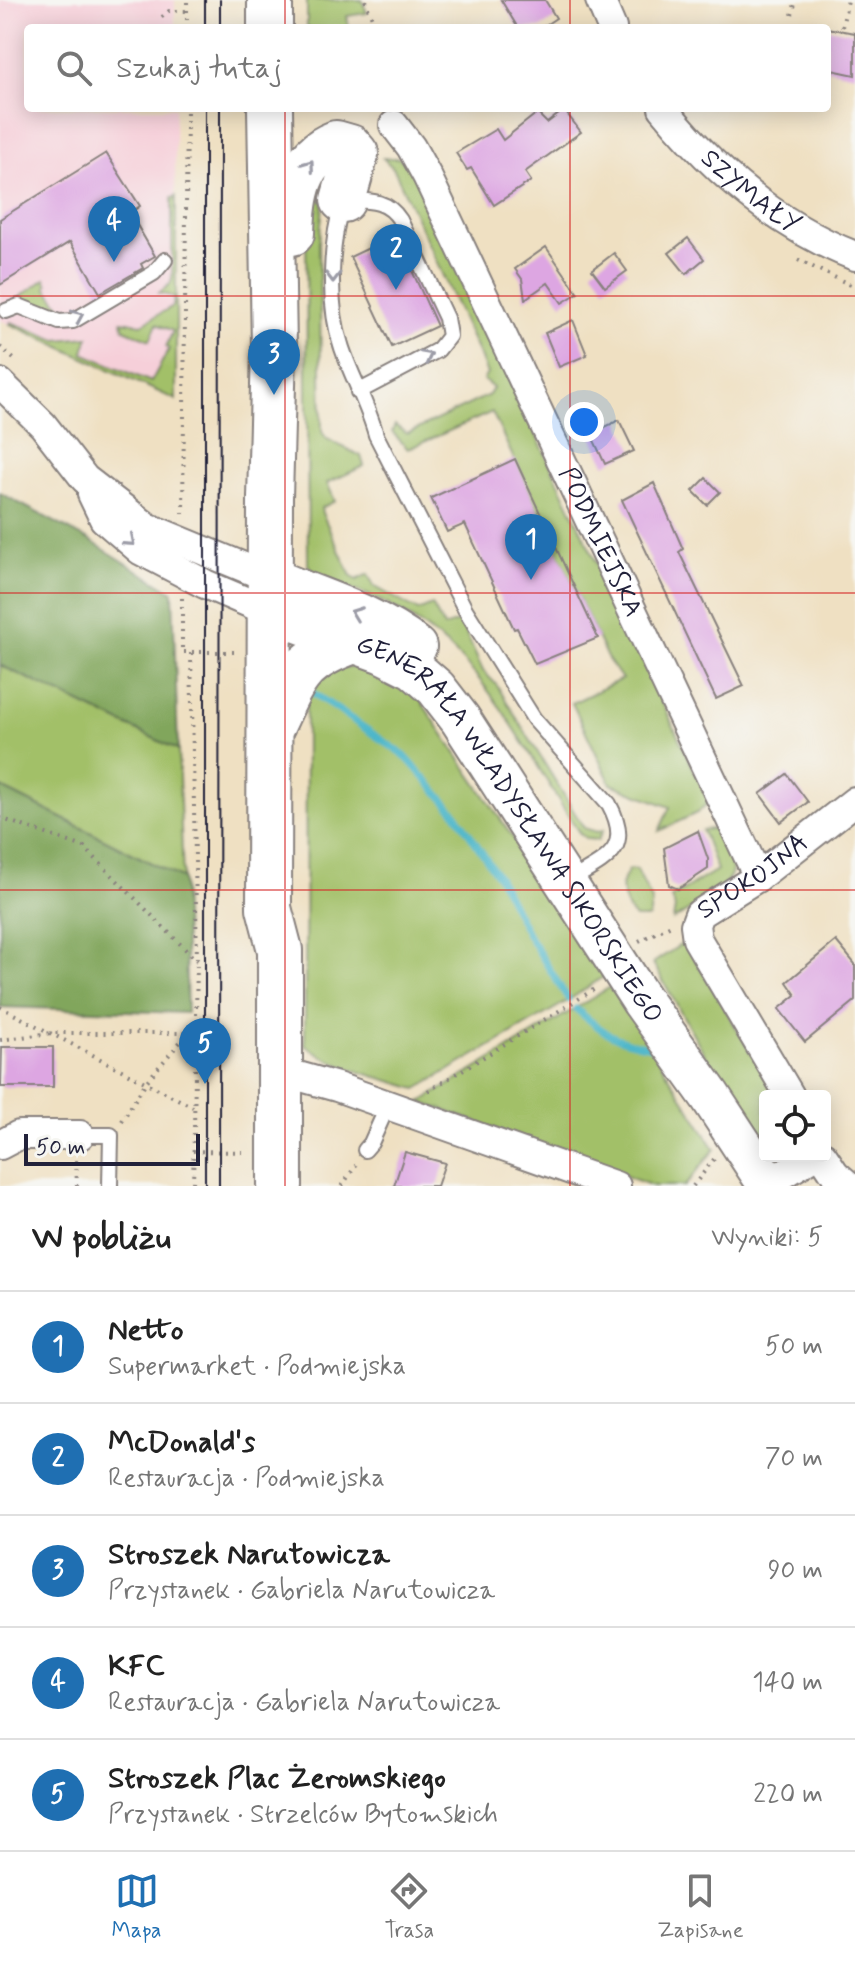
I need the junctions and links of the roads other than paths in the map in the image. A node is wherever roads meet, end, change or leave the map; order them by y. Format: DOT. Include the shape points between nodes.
graph roads {
  1 [pos="270,0"];
  2 [pos="600,0"];
  3 [pos="270,24"];
  4 [pos="610,24"];
  5 [pos="270,112"];
  6 [pos="666,112"];
  7 [pos="394,125"];
  8 [pos="343,200"];
  9 [pos="855,256"];
  10 [pos="165,260"];
  11 [pos="6,311"];
  12 [pos="274,348"];
  13 [pos="0,383"];
  14 [pos="358,392"];
  15 [pos="270,595"];
  16 [pos="351,642"];
  17 [pos="270,730"];
  18 [pos="855,801"];
  19 [pos="576,877"];
  20 [pos="758,877"];
  21 [pos="269,908"];
  22 [pos="280,1071"];
  23 [pos="786,1090"];
  24 [pos="388,1105"];
  25 [pos="80,1135"];
  26 [pos="0,1145"];
  27 [pos="365,1150"];
  28 [pos="803,1162"];
  29 [pos="827,1162"];
  30 [pos="241,1173"];
  31 [pos="767,1185"];
  32 [pos="110,1186"];
  33 [pos="280,1186"];
  34 [pos="616,1186"];
  35 [pos="849,1186"];
  1 -- 3 [label="highway"];
  2 -- 4 [label="street"];
  5 -- 12 [label="highway"];
  6 -- 9 [label="street, SZYMAŁY" via="752,198 809,236"];
  7 -- 20 [label="street, PODMIEJSKA" via="427,176"];
  12 -- 8 [label="highway, one-way" via="293,302 296,187 316,155 336,143 356,154"];
  8 -- 14 [label="lane, one-way" via="335,226 333,299 340,344"];
  14 -- 8 [label="lane, one-way" via="438,350 450,330 394,209 378,200"];
  11 -- 10 [label="lane, one-way" via="19,306 59,322 73,321 154,273"];
  12 -- 15 [label="highway"];
  13 -- 15 [label="street" via="43,425 85,479 104,519 140,550 205,584"];
  14 -- 19 [label="lane" via="465,609 534,719 616,817 620,836 612,855"];
  15 -- 16 [label="street, GENERAŁA WŁADYSŁAWA SIKORSKIEGO"];
  15 -- 17 [label="highway"];
  19 -- 15 [label="street, GENERAŁA WŁADYSŁAWA SIKORSKIEGO, one-way" via="495,735 431,658 371,619"];
  16 -- 17 [label="highway" via="327,651 299,673"];
  16 -- 19 [label="street, GENERAŁA WŁADYSŁAWA SIKORSKIEGO" via="413,668 436,688"];
  17 -- 21 [label="highway"];
  18 -- 20 [label="street, SPOKOJNA"];
  19 -- 31 [label="street, GENERAŁA WŁADYSŁAWA SIKORSKIEGO" via="643,961 710,1096"];
  20 -- 23 [label="street, SPOKOJNA" via="699,914 695,925 697,939"];
  21 -- 22 [label="highway" via="280,950"];
  21 -- 30 [label="highway" via="257,949"];
  22 -- 24 [label="street"];
  22 -- 33 [label="highway"];
  24 -- 27 [label="lane"];
  24 -- 34 [label="street"];
  25 -- 26 [label="street" via="19,1135"];
  25 -- 32 [label="lane" via="111,1135"];
  28 -- 31 [label="street"];
  29 -- 35 [label="street"];
}
